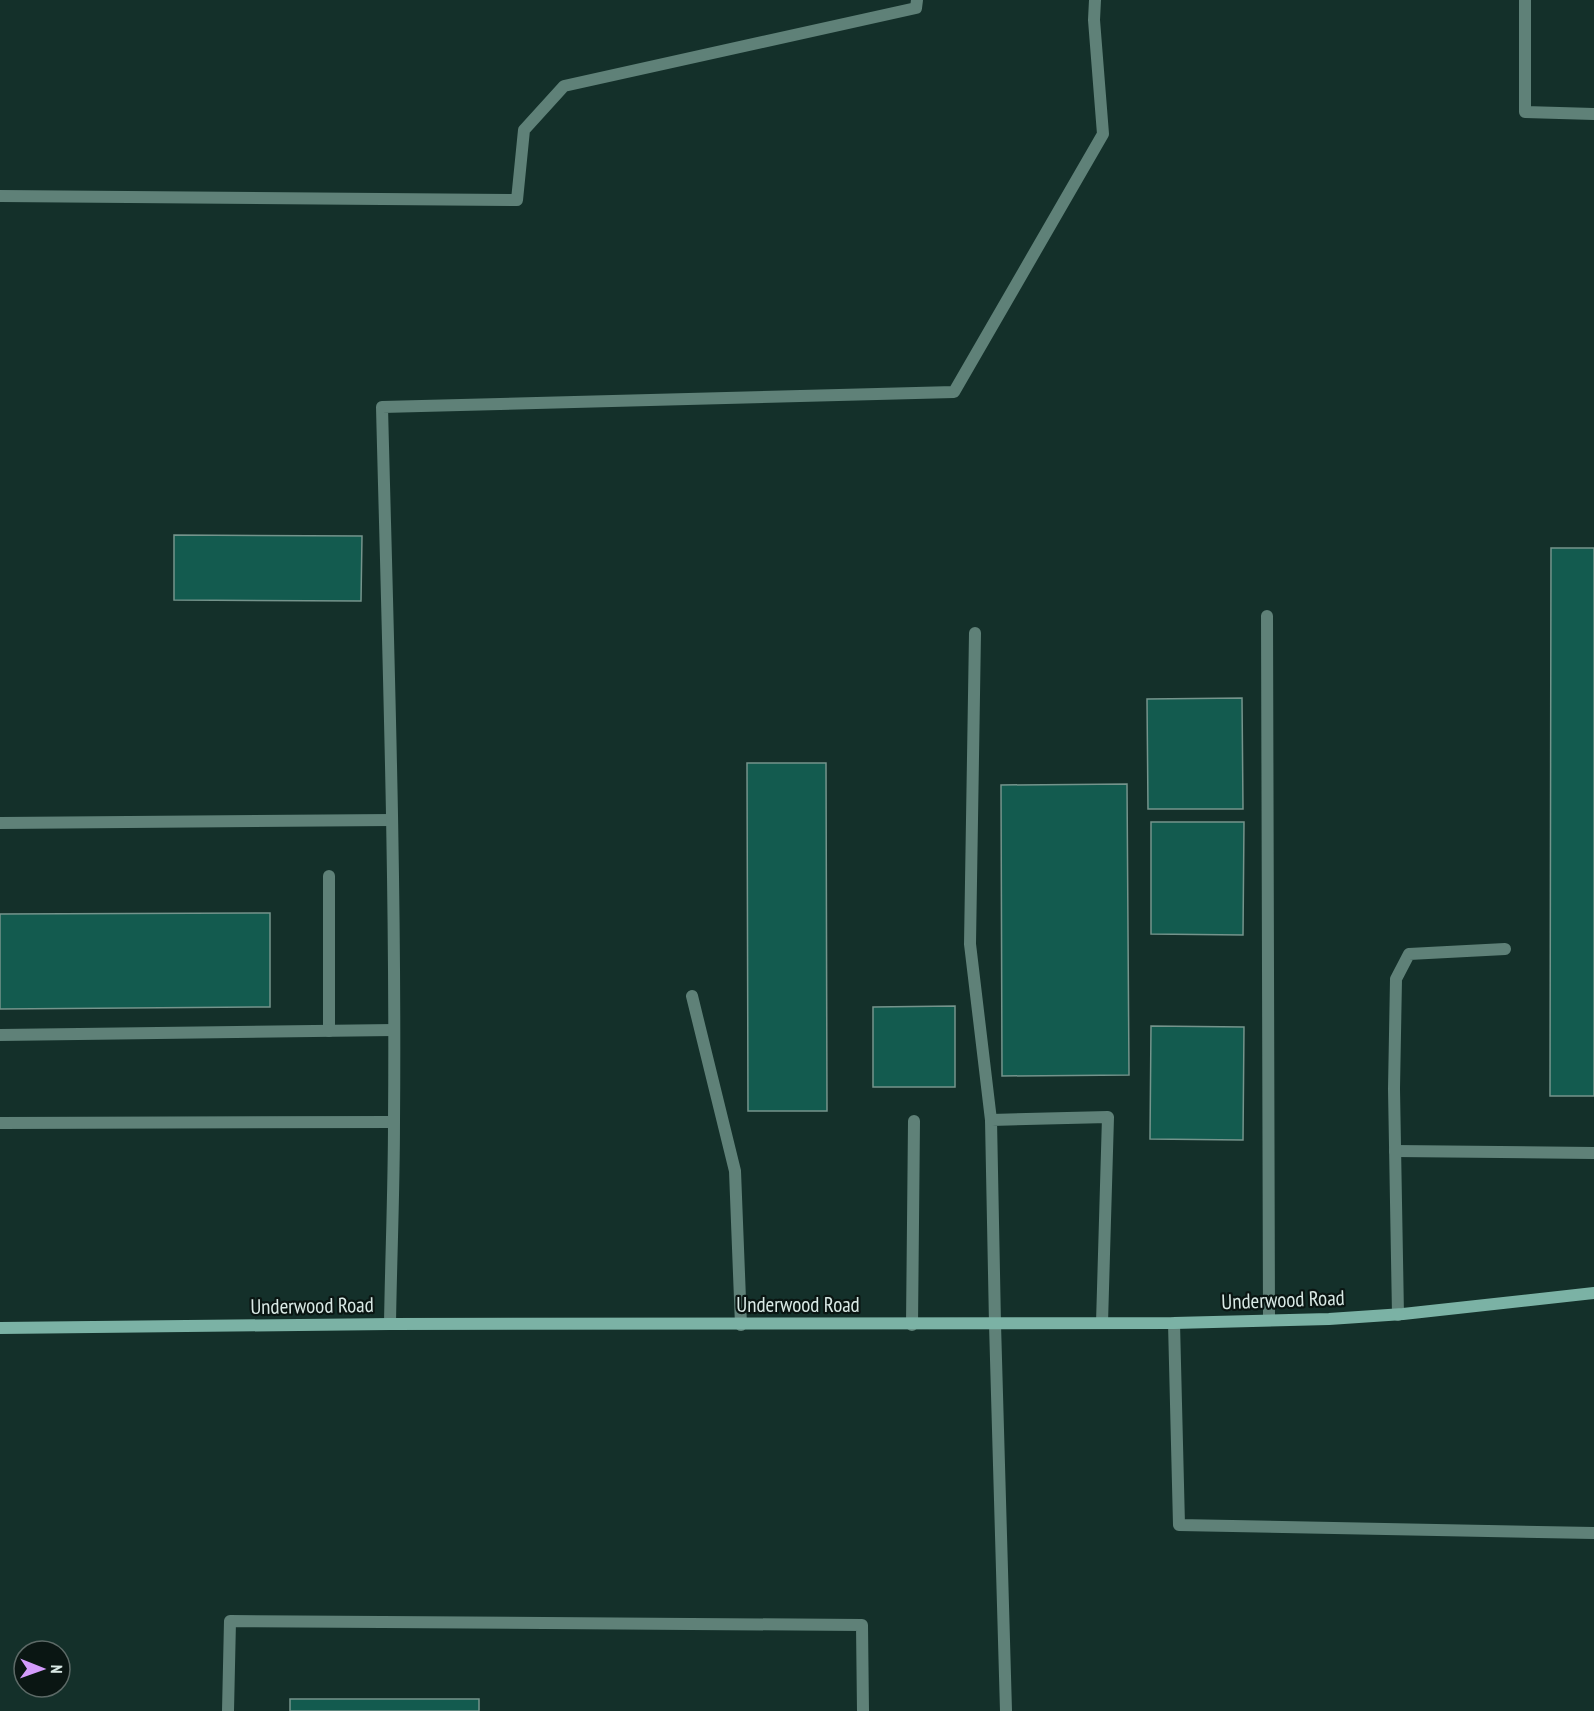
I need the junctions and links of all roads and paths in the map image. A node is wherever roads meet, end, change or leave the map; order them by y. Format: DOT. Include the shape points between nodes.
graph roads {
  1 [pos="917,0"];
  2 [pos="1095,0"];
  3 [pos="1525,0"];
  4 [pos="1594,114"];
  5 [pos="0,196"];
  6 [pos="1267,616"];
  7 [pos="975,633"];
  8 [pos="392,820"];
  9 [pos="0,823"];
  10 [pos="329,876"];
  11 [pos="1505,949"];
  12 [pos="693,996"];
  13 [pos="394,1030"];
  14 [pos="329,1031"];
  15 [pos="0,1035"];
  16 [pos="991,1120"];
  17 [pos="914,1121"];
  18 [pos="394,1122"];
  19 [pos="0,1123"];
  20 [pos="1395,1150"];
  21 [pos="1594,1153"];
  22 [pos="1594,1293"];
  23 [pos="1398,1315"];
  24 [pos="1269,1320"];
  25 [pos="1102,1323"];
  26 [pos="1174,1323"];
  27 [pos="390,1324"];
  28 [pos="995,1324"];
  29 [pos="741,1325"];
  30 [pos="912,1325"];
  31 [pos="0,1328"];
  32 [pos="1594,1533"];
  33 [pos="228,1711"];
  34 [pos="863,1711"];
  35 [pos="1006,1711"];
  1 -- 5 [label="lane" via="916,8 564,86 524,130 517,200"];
  2 -- 8 [label="lane" via="1103,135 954,392 382,407"];
  3 -- 4 [label="lane" via="1526,112"];
  6 -- 24 [label="lane"];
  7 -- 16 [label="lane" via="970,944"];
  8 -- 9 [label="lane"];
  8 -- 13 [label="lane"];
  10 -- 14 [label="lane"];
  11 -- 20 [label="lane" via="1409,954 1396,979"];
  12 -- 29 [label="lane" via="735,1171"];
  13 -- 14 [label="lane"];
  13 -- 18 [label="lane"];
  14 -- 15 [label="lane"];
  16 -- 25 [label="lane" via="1108,1117"];
  16 -- 28 [label="lane"];
  17 -- 30 [label="lane"];
  18 -- 19 [label="lane"];
  18 -- 27 [label="lane"];
  20 -- 21 [label="lane"];
  20 -- 23 [label="lane"];
  22 -- 23 [label="main road, Underwood Road"];
  23 -- 24 [label="main road, Underwood Road"];
  24 -- 26 [label="main road, Underwood Road"];
  25 -- 26 [label="main road, Underwood Road"];
  25 -- 28 [label="main road, Underwood Road"];
  26 -- 32 [label="lane" via="1179,1525"];
  27 -- 29 [label="main road, Underwood Road"];
  27 -- 31 [label="main road, Underwood Road"];
  28 -- 30 [label="main road, Underwood Road"];
  28 -- 35 [label="lane"];
  29 -- 30 [label="main road, Underwood Road"];
  33 -- 34 [label="lane" via="230,1621 862,1625"];
}
